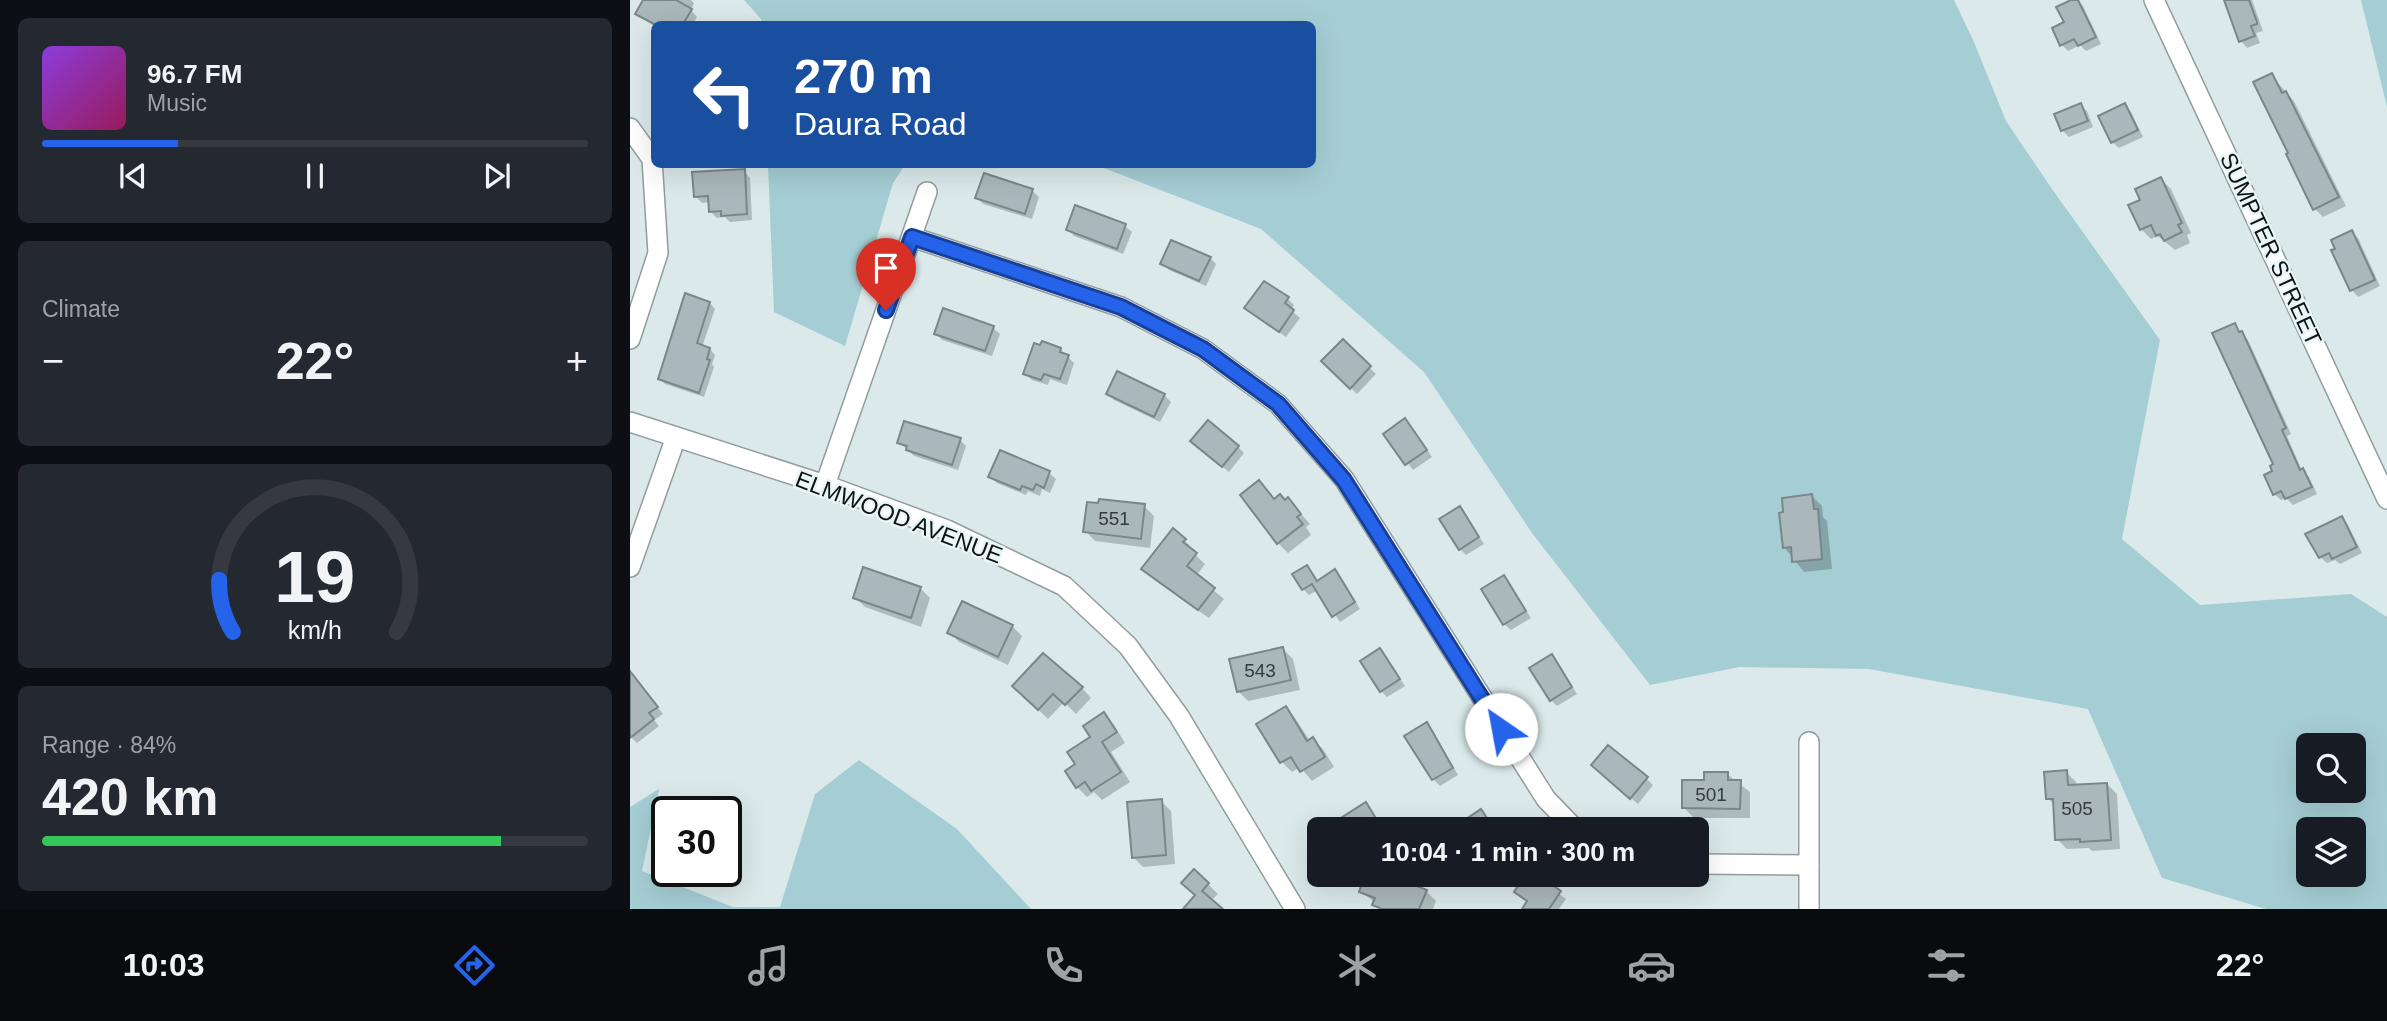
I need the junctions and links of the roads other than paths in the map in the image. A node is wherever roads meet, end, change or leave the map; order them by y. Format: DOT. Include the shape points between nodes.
graph roads {
  1 [pos="2154,0"];
  2 [pos="630,128"];
  3 [pos="651,158"];
  4 [pos="653,168"];
  5 [pos="927,191"];
  6 [pos="912,237"];
  7 [pos="630,339"];
  8 [pos="630,422"];
  9 [pos="676,437"];
  10 [pos="825,485"];
  11 [pos="2387,499"];
  12 [pos="630,567"];
  13 [pos="1809,742"];
  14 [pos="1563,817"];
  15 [pos="1709,864"];
  16 [pos="1809,865"];
  17 [pos="1295,909"];
  18 [pos="1809,909"];
  1 -- 11 [label="street, SUMPTER STREET"];
  2 -- 3 [label="street"];
  4 -- 7 [label="street" via="658,253"];
  5 -- 6 [label="street"];
  6 -- 10 [label="street"];
  6 -- 14 [label="street" via="1121,307 1203,349 1278,404 1344,480 1546,799"];
  8 -- 9 [label="street, ELMWOOD AVENUE"];
  9 -- 10 [label="street, ELMWOOD AVENUE"];
  9 -- 12 [label="street"];
  10 -- 17 [label="street, ELMWOOD AVENUE" via="947,530 1064,586 1128,646 1180,716"];
  13 -- 16 [label="street"];
  15 -- 16 [label="street"];
  16 -- 18 [label="street"];
}
